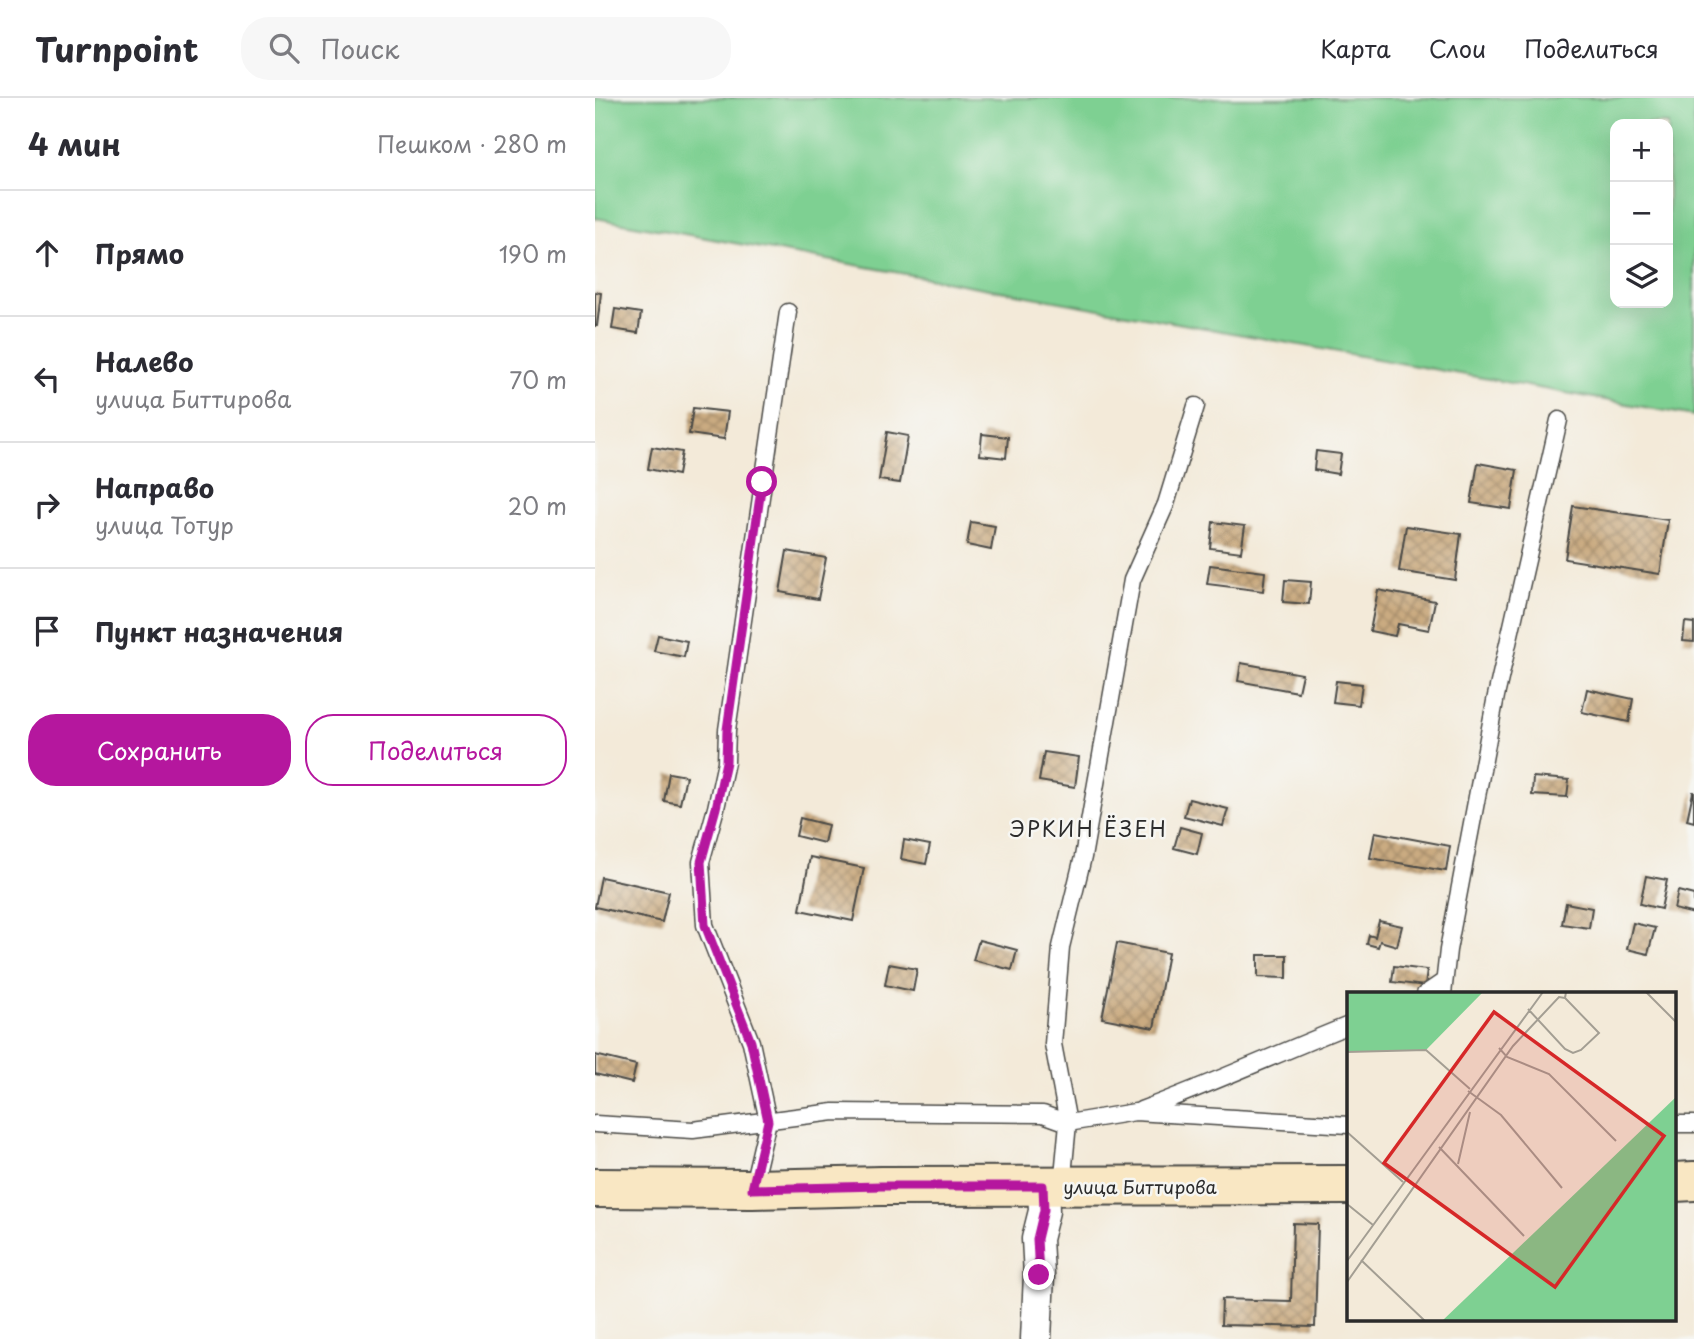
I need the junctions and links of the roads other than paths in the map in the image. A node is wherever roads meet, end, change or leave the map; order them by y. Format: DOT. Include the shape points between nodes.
graph roads {
  1 [pos="788,312"];
  2 [pos="1196,406"];
  3 [pos="1559,420"];
  4 [pos="1444,988"];
  5 [pos="1347,1027"];
  6 [pos="1135,1112"];
  7 [pos="768,1121"];
  8 [pos="1068,1123"];
  9 [pos="595,1124"];
  10 [pos="1347,1125"];
  11 [pos="1347,1185"];
  12 [pos="1053,1186"];
  13 [pos="595,1188"];
  14 [pos="752,1189"];
  15 [pos="1036,1339"];
  1 -- 7 [label="lane" via="726,762 701,862 705,925 751,1042"];
  2 -- 8 [label="lane" via="1165,504 1132,580 1083,857 1062,947 1053,1044"];
  3 -- 4 [label="lane" via="1496,696"];
  5 -- 6 [label="lane"];
  6 -- 8 [label="lane"];
  6 -- 10 [label="lane"];
  7 -- 8 [label="lane" via="834,1112 1043,1114"];
  7 -- 9 [label="lane" via="693,1130"];
  7 -- 14 [label="lane"];
  8 -- 12 [label="lane"];
  11 -- 12 [label="street, улица Биттирова"];
  12 -- 14 [label="street, улица Биттирова"];
  12 -- 15 [label="street" via="1037,1239"];
  13 -- 14 [label="street, улица Биттирова"];
}
